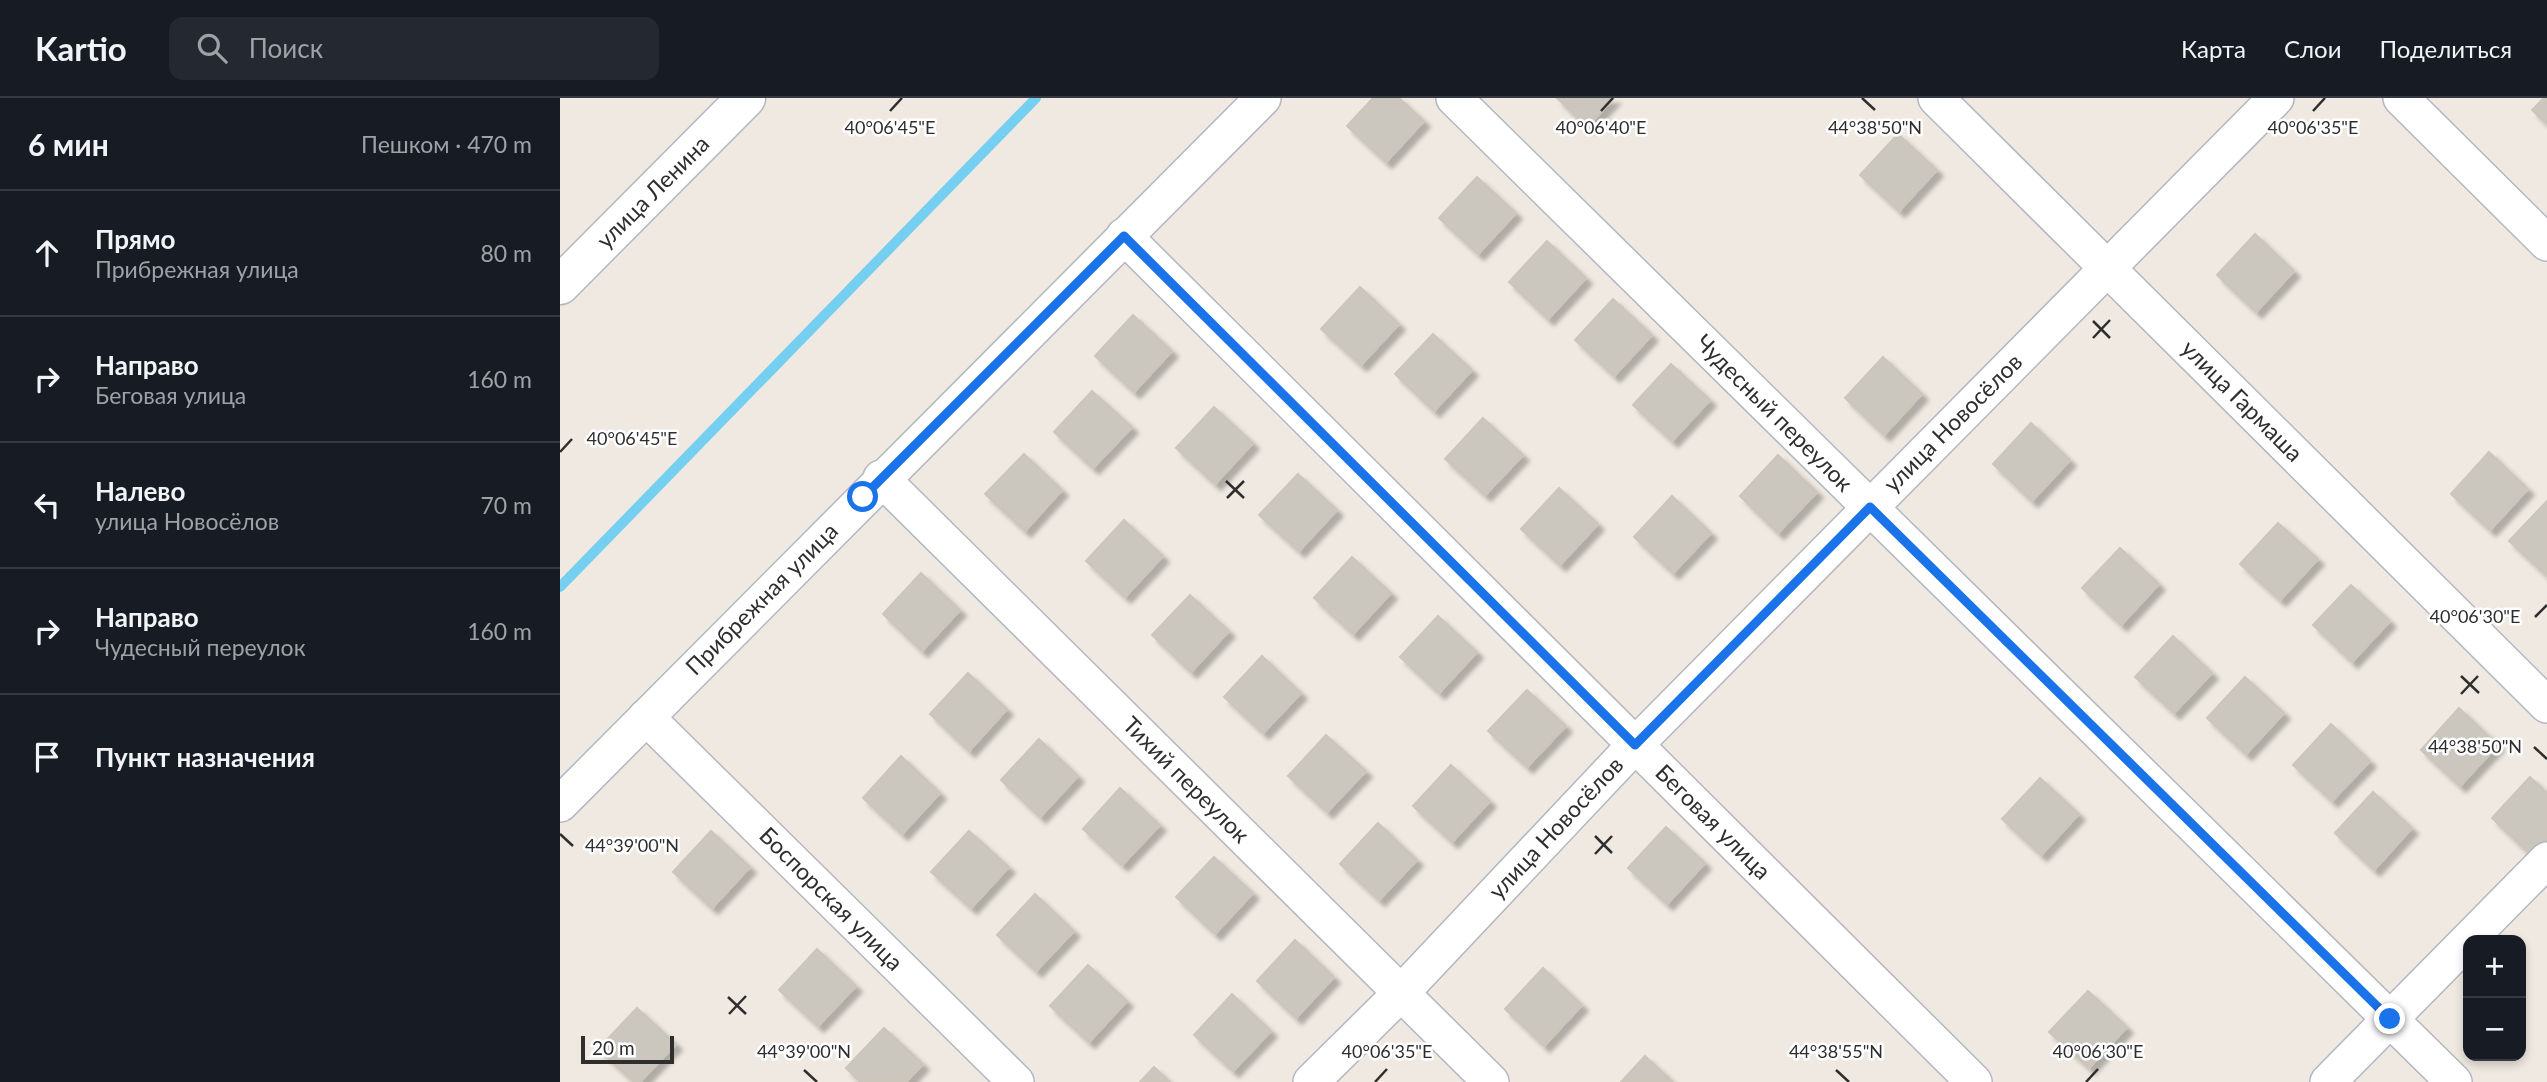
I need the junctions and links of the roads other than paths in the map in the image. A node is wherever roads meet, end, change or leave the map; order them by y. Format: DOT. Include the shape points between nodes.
graph roads {
  1 [pos="746,98"];
  2 [pos="1263,98"];
  3 [pos="1454,98"];
  4 [pos="1936,98"];
  5 [pos="2276,98"];
  6 [pos="2401,98"];
  7 [pos="1124,236"];
  8 [pos="2547,243"];
  9 [pos="2107,268"];
  10 [pos="560,285"];
  11 [pos="881,478"];
  12 [pos="1870,507"];
  13 [pos="2547,705"];
  14 [pos="646,717"];
  15 [pos="1635,745"];
  16 [pos="560,804"];
  17 [pos="2547,860"];
  18 [pos="1401,993"];
  19 [pos="2390,1019"];
  20 [pos="1016,1082"];
  21 [pos="1311,1082"];
  22 [pos="1491,1082"];
  23 [pos="1974,1082"];
  24 [pos="2328,1082"];
  25 [pos="2454,1082"];
  1 -- 10 [label="main road, улица Ленина"];
  2 -- 7 [label="street, Прибрежная улица"];
  3 -- 12 [label="street, Чудесный переулок"];
  4 -- 9 [label="street, улица Гармаша"];
  5 -- 9 [label="street, улица Новосёлов"];
  6 -- 8 [label="street"];
  7 -- 11 [label="street, Прибрежная улица"];
  7 -- 15 [label="street, Беговая улица"];
  9 -- 12 [label="street, улица Новосёлов"];
  9 -- 13 [label="street, улица Гармаша"];
  11 -- 14 [label="street, Прибрежная улица"];
  11 -- 18 [label="street, Тихий переулок"];
  12 -- 15 [label="street, улица Новосёлов"];
  12 -- 19 [label="street, Чудесный переулок"];
  14 -- 16 [label="street, Прибрежная улица"];
  14 -- 20 [label="street, Боспорская улица"];
  15 -- 18 [label="street, улица Новосёлов"];
  15 -- 23 [label="street, Беговая улица"];
  17 -- 19 [label="street"];
  18 -- 21 [label="street, улица Новосёлов"];
  18 -- 22 [label="street, Тихий переулок"];
  19 -- 24 [label="street"];
  19 -- 25 [label="street, Чудесный переулок"];
}
